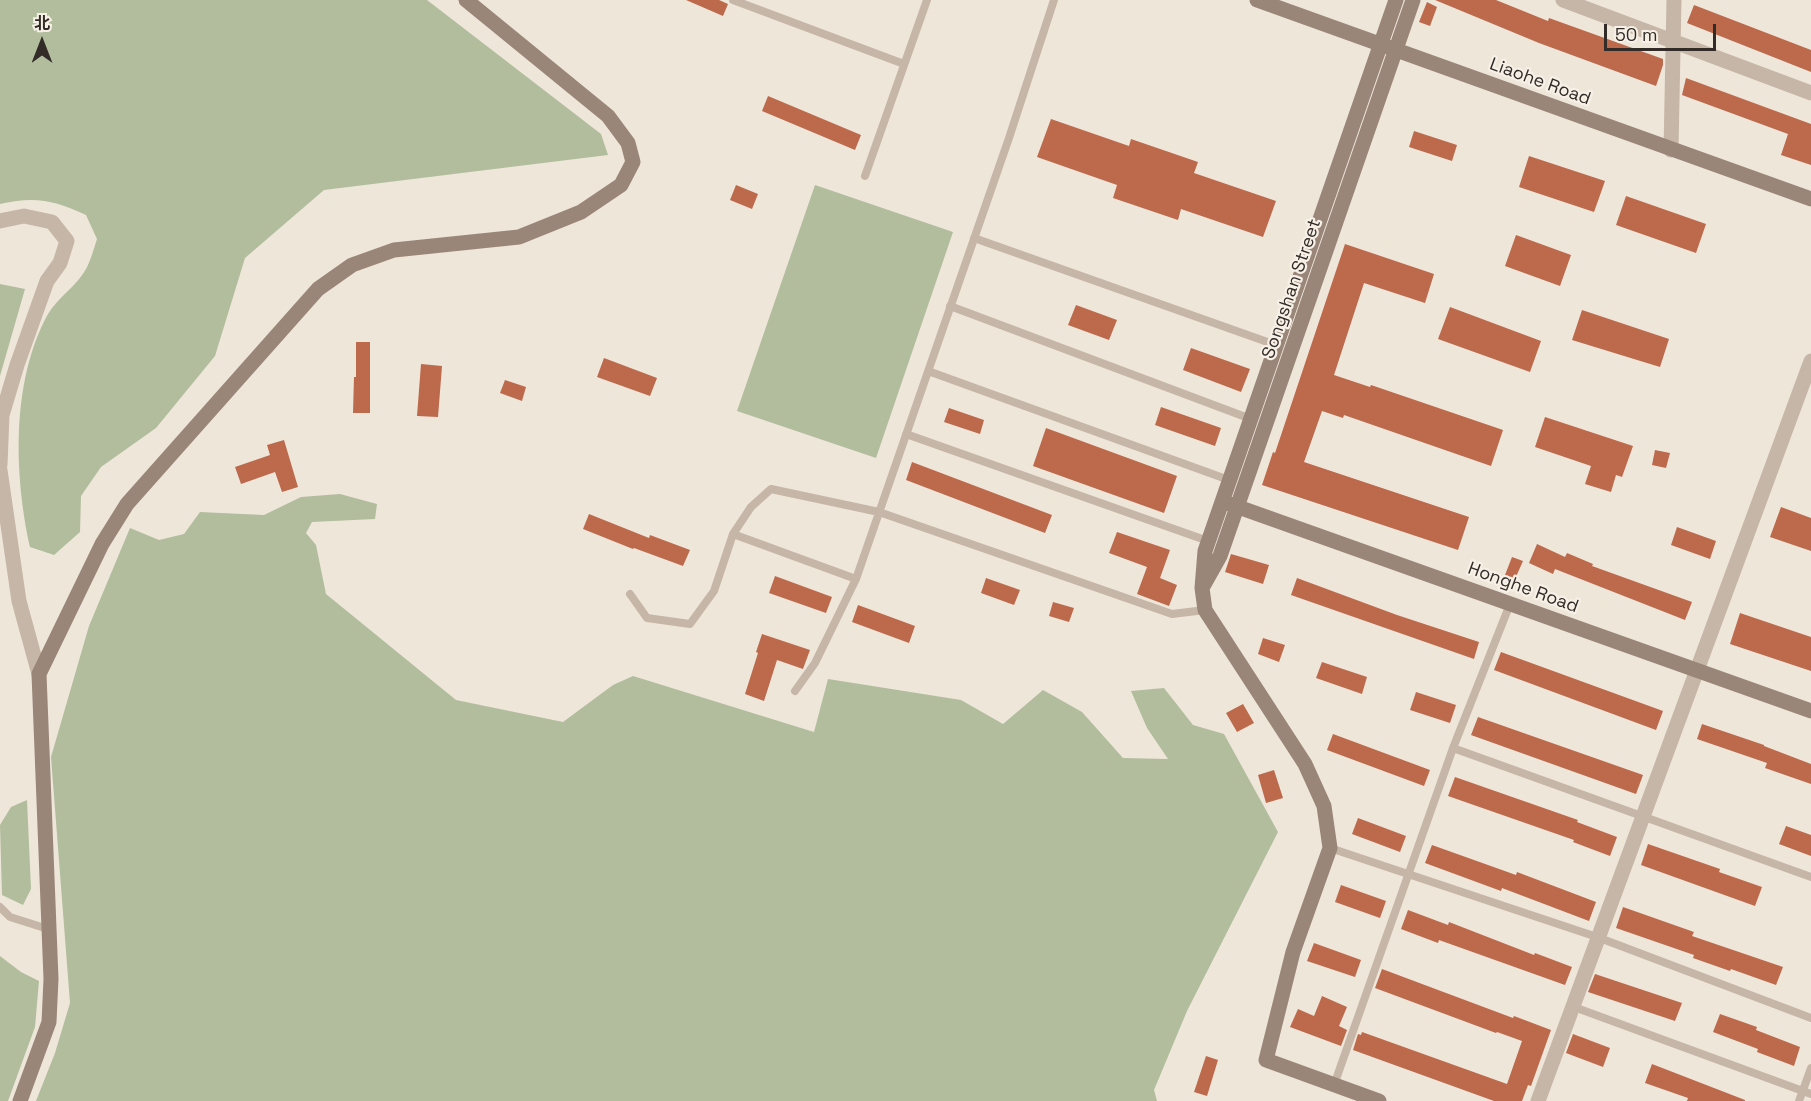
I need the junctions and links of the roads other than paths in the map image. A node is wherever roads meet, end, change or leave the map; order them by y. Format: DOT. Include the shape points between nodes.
graph roads {
  1 [pos="466,0"];
  2 [pos="733,0"];
  3 [pos="927,0"];
  4 [pos="1054,0"];
  5 [pos="1257,0"];
  6 [pos="1396,0"];
  7 [pos="1413,0"];
  8 [pos="1563,0"];
  9 [pos="1674,0"];
  10 [pos="1672,41"];
  11 [pos="1388,48"];
  12 [pos="904,63"];
  13 [pos="1811,93"];
  14 [pos="1671,150"];
  15 [pos="866,176"];
  16 [pos="1811,199"];
  17 [pos="0,221"];
  18 [pos="974,238"];
  19 [pos="950,306"];
  20 [pos="1276,345"];
  21 [pos="1811,361"];
  22 [pos="928,371"];
  23 [pos="1251,419"];
  24 [pos="906,434"];
  25 [pos="0,465"];
  26 [pos="0,470"];
  27 [pos="1229,480"];
  28 [pos="1222,501"];
  29 [pos="1236,507"];
  30 [pos="879,512"];
  31 [pos="734,534"];
  32 [pos="1208,541"];
  33 [pos="856,579"];
  34 [pos="1202,588"];
  35 [pos="630,594"];
  36 [pos="1510,604"];
  37 [pos="1205,610"];
  38 [pos="1698,671"];
  39 [pos="39,674"];
  40 [pos="795,691"];
  41 [pos="1811,711"];
  42 [pos="1453,748"];
  43 [pos="1642,817"];
  44 [pos="1330,848"];
  45 [pos="1408,874"];
  46 [pos="1811,877"];
  47 [pos="0,907"];
  48 [pos="48,929"];
  49 [pos="1597,937"];
  50 [pos="1574,1007"];
  51 [pos="1811,1018"];
  52 [pos="1811,1068"];
  53 [pos="1334,1085"];
  54 [pos="1807,1093"];
  55 [pos="20,1101"];
  56 [pos="1378,1101"];
  57 [pos="1538,1101"];
  58 [pos="1799,1101"];
  1 -- 39 [label="street" via="608,116 628,143 633,162 621,184 581,212 519,237 394,250 352,265 318,289 127,504 102,544"];
  2 -- 12 [label="lane"];
  3 -- 12 [label="lane"];
  4 -- 18 [label="lane"];
  5 -- 11 [label="street, Liaohe Road"];
  6 -- 11 [label="street, Songshan Street"];
  7 -- 11 [label="street, Songshan Street"];
  8 -- 10 [label="street"];
  9 -- 10 [label="street"];
  10 -- 13 [label="street"];
  10 -- 14 [label="street"];
  11 -- 14 [label="street, Liaohe Road"];
  11 -- 20 [label="street, Songshan Street"];
  11 -- 29 [label="street, Songshan Street"];
  12 -- 15 [label="lane"];
  14 -- 16 [label="street, Liaohe Road"];
  17 -- 25 [label="street" via="24,216 51,222 67,241 60,263 47,281 2,415"];
  18 -- 19 [label="lane"];
  18 -- 20 [label="lane"];
  19 -- 22 [label="lane"];
  19 -- 23 [label="lane"];
  20 -- 23 [label="street, Songshan Street"];
  21 -- 38 [label="street"];
  22 -- 24 [label="lane"];
  22 -- 27 [label="lane"];
  23 -- 27 [label="street, Songshan Street"];
  24 -- 30 [label="lane"];
  24 -- 32 [label="lane"];
  26 -- 39 [label="street" via="19,601"];
  27 -- 28 [label="street, Songshan Street"];
  28 -- 29 [label="street, Honghe Road"];
  28 -- 32 [label="street, Songshan Street"];
  29 -- 34 [label="street, Songshan Street" via="1220,556"];
  29 -- 36 [label="street, Honghe Road"];
  30 -- 31 [label="lane" via="771,489 751,507"];
  30 -- 33 [label="lane"];
  30 -- 37 [label="lane" via="1172,614"];
  31 -- 33 [label="lane"];
  31 -- 35 [label="lane" via="714,591 690,624 647,618"];
  32 -- 34 [label="street, Songshan Street"];
  33 -- 40 [label="lane" via="815,663"];
  34 -- 37 [label="street, Songshan Street"];
  36 -- 38 [label="street, Honghe Road"];
  36 -- 42 [label="lane"];
  37 -- 44 [label="street" via="1305,764 1324,806"];
  38 -- 41 [label="street, Honghe Road"];
  38 -- 43 [label="street"];
  39 -- 48 [label="street"];
  42 -- 43 [label="lane"];
  42 -- 45 [label="lane"];
  43 -- 46 [label="lane"];
  43 -- 49 [label="street"];
  44 -- 45 [label="lane"];
  44 -- 53 [label="street" via="1293,952 1266,1060"];
  45 -- 49 [label="lane"];
  45 -- 53 [label="lane"];
  47 -- 48 [label="lane" via="10,917"];
  48 -- 55 [label="street" via="49,1022"];
  49 -- 50 [label="street"];
  49 -- 51 [label="lane"];
  50 -- 54 [label="lane"];
  50 -- 57 [label="street"];
  52 -- 54 [label="lane"];
  53 -- 56 [label="street"];
  54 -- 58 [label="lane"];
}
